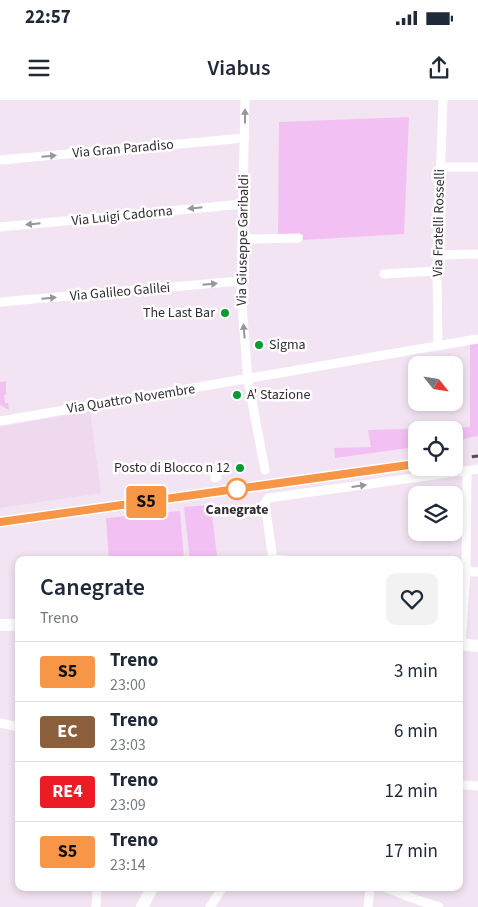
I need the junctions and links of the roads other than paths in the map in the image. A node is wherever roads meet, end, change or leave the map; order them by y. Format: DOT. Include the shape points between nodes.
graph roads {
  1 [pos="245,100"];
  2 [pos="443,100"];
  3 [pos="245,138"];
  4 [pos="0,160"];
  5 [pos="478,166"];
  6 [pos="440,167"];
  7 [pos="243,204"];
  8 [pos="0,228"];
  9 [pos="298,238"];
  10 [pos="242,242"];
  11 [pos="478,254"];
  12 [pos="438,255"];
  13 [pos="437,271"];
  14 [pos="384,274"];
  15 [pos="240,281"];
  16 [pos="0,302"];
  17 [pos="478,340"];
  18 [pos="438,346"];
  19 [pos="248,380"];
  20 [pos="0,414"];
  21 [pos="14,418"];
  22 [pos="0,421"];
  23 [pos="478,469"];
  24 [pos="265,470"];
  25 [pos="467,470"];
  26 [pos="272,556"];
  27 [pos="463,556"];
  28 [pos="463,571"];
  29 [pos="478,572"];
  30 [pos="0,625"];
  31 [pos="15,625"];
  32 [pos="463,644"];
  33 [pos="478,646"];
  34 [pos="0,723"];
  35 [pos="15,725"];
  36 [pos="465,785"];
  37 [pos="478,786"];
  38 [pos="97,891"];
  39 [pos="150,891"];
  40 [pos="220,891"];
  41 [pos="370,891"];
  42 [pos="394,891"];
  43 [pos="96,907"];
  44 [pos="142,907"];
  45 [pos="210,907"];
  46 [pos="368,907"];
  47 [pos="439,907"];
  3 -- 1 [label="street, Via Giuseppe Garibaldi, one-way"];
  2 -- 6 [label="street, Via Fratelli Rosselli"];
  4 -- 3 [label="street, Via Gran Paradiso, one-way"];
  3 -- 7 [label="street, Via Giuseppe Garibaldi"];
  5 -- 6 [label="street"];
  6 -- 12 [label="street, Via Fratelli Rosselli"];
  7 -- 8 [label="street, Via Luigi Cadorna, one-way"];
  7 -- 10 [label="street, Via Giuseppe Garibaldi"];
  9 -- 10 [label="street"];
  10 -- 15 [label="street, Via Giuseppe Garibaldi"];
  11 -- 12 [label="street"];
  12 -- 13 [label="street, Via Fratelli Rosselli"];
  13 -- 14 [label="street"];
  13 -- 18 [label="street, Via Fratelli Rosselli"];
  16 -- 15 [label="street, Via Galileo Galilei, one-way"];
  19 -- 15 [label="street, Via Giuseppe Garibaldi, one-way"];
  17 -- 18 [label="street, Via Quattro Novembre"];
  18 -- 19 [label="street, Via Quattro Novembre"];
  19 -- 21 [label="street, Via Quattro Novembre"];
  19 -- 24 [label="street, Via Giuseppe Garibaldi"];
  20 -- 21 [label="street, Via Quattro Novembre"];
  21 -- 22 [label="street, Via Quattro Novembre"];
  23 -- 25 [label="street"];
  26 -- 25 [label="street, one-way" via="265,503 268,498"];
  25 -- 27 [label="street"];
  28 -- 29 [label="street"];
  30 -- 31 [label="street"];
  32 -- 33 [label="street"];
  34 -- 35 [label="street"];
  36 -- 37 [label="street"];
  38 -- 43 [label="street"];
  39 -- 44 [label="street"];
  40 -- 45 [label="street"];
  41 -- 46 [label="street"];
  42 -- 47 [label="street"];
}
